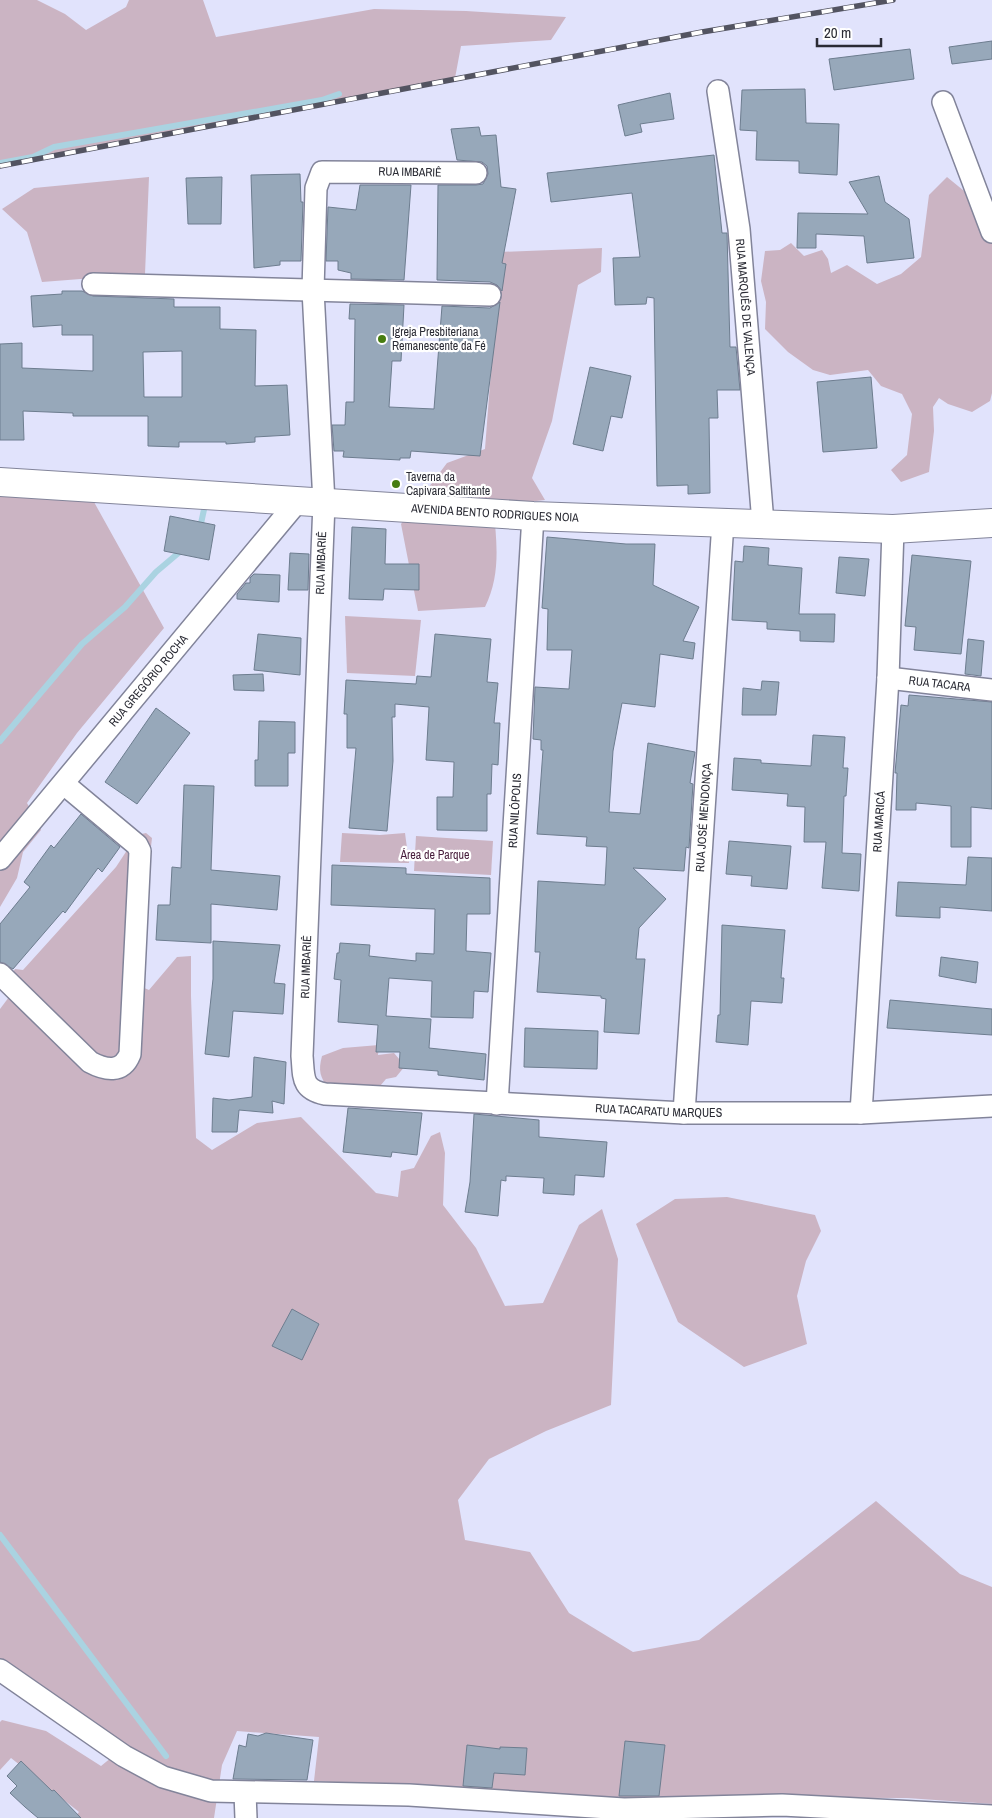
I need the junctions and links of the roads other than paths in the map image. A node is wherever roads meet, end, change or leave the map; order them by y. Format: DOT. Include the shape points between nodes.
graph roads {
  1 [pos="718,91"];
  2 [pos="943,102"];
  3 [pos="476,173"];
  4 [pos="992,232"];
  5 [pos="93,284"];
  6 [pos="313,290"];
  7 [pos="490,295"];
  8 [pos="0,482"];
  9 [pos="310,503"];
  10 [pos="533,516"];
  11 [pos="723,522"];
  12 [pos="763,523"];
  13 [pos="992,523"];
  14 [pos="893,529"];
  15 [pos="888,678"];
  16 [pos="992,690"];
  17 [pos="64,784"];
  18 [pos="0,859"];
  19 [pos="0,974"];
  20 [pos="325,1094"];
  21 [pos="497,1104"];
  22 [pos="992,1106"];
  23 [pos="862,1113"];
  24 [pos="684,1114"];
  25 [pos="0,1670"];
  26 [pos="245,1793"];
  27 [pos="992,1816"];
  28 [pos="246,1818"];
  1 -- 12 [label="street, RUA MARQUÊS DE VALENÇA" via="739,228"];
  2 -- 4 [label="street"];
  3 -- 6 [label="street, RUA IMBARIÊ" via="322,172 316,188"];
  5 -- 6 [label="street"];
  6 -- 7 [label="street"];
  6 -- 9 [label="street, RUA IMBARIÊ"];
  8 -- 9 [label="street, AVENIDA BENTO RODRIGUES NOIA"];
  9 -- 10 [label="street, AVENIDA BENTO RODRIGUES NOIA"];
  9 -- 17 [label="street, RUA GREGÓRIO ROCHA"];
  9 -- 20 [label="street, RUA IMBARIÊ" via="302,1056 306,1085 312,1091"];
  10 -- 11 [label="street, AVENIDA BENTO RODRIGUES NOIA"];
  10 -- 21 [label="street, RUA NILÓPOLIS"];
  11 -- 12 [label="street, AVENIDA BENTO RODRIGUES NOIA"];
  11 -- 24 [label="street, RUA JOSÉ MENDONÇA"];
  12 -- 14 [label="street, AVENIDA BENTO RODRIGUES NOIA"];
  13 -- 14 [label="street, AVENIDA BENTO RODRIGUES NOIA"];
  14 -- 15 [label="street, RUA MARICÁ"];
  15 -- 16 [label="street, RUA TACARA"];
  15 -- 23 [label="street, RUA MARICÁ"];
  17 -- 18 [label="street, RUA GREGÓRIO ROCHA"];
  17 -- 19 [label="street" via="137,845 140,851 130,1054 127,1061 113,1069 90,1062"];
  20 -- 21 [label="street, RUA TACARATU MARQUES"];
  21 -- 24 [label="street, RUA TACARATU MARQUES"];
  22 -- 23 [label="street, RUA TACARATU MARQUES"];
  23 -- 24 [label="street, RUA TACARATU MARQUES"];
  25 -- 26 [label="street" via="124,1756 163,1777 211,1791"];
  26 -- 27 [label="street" via="410,1795 624,1808 782,1805"];
  26 -- 28 [label="street"];
}
